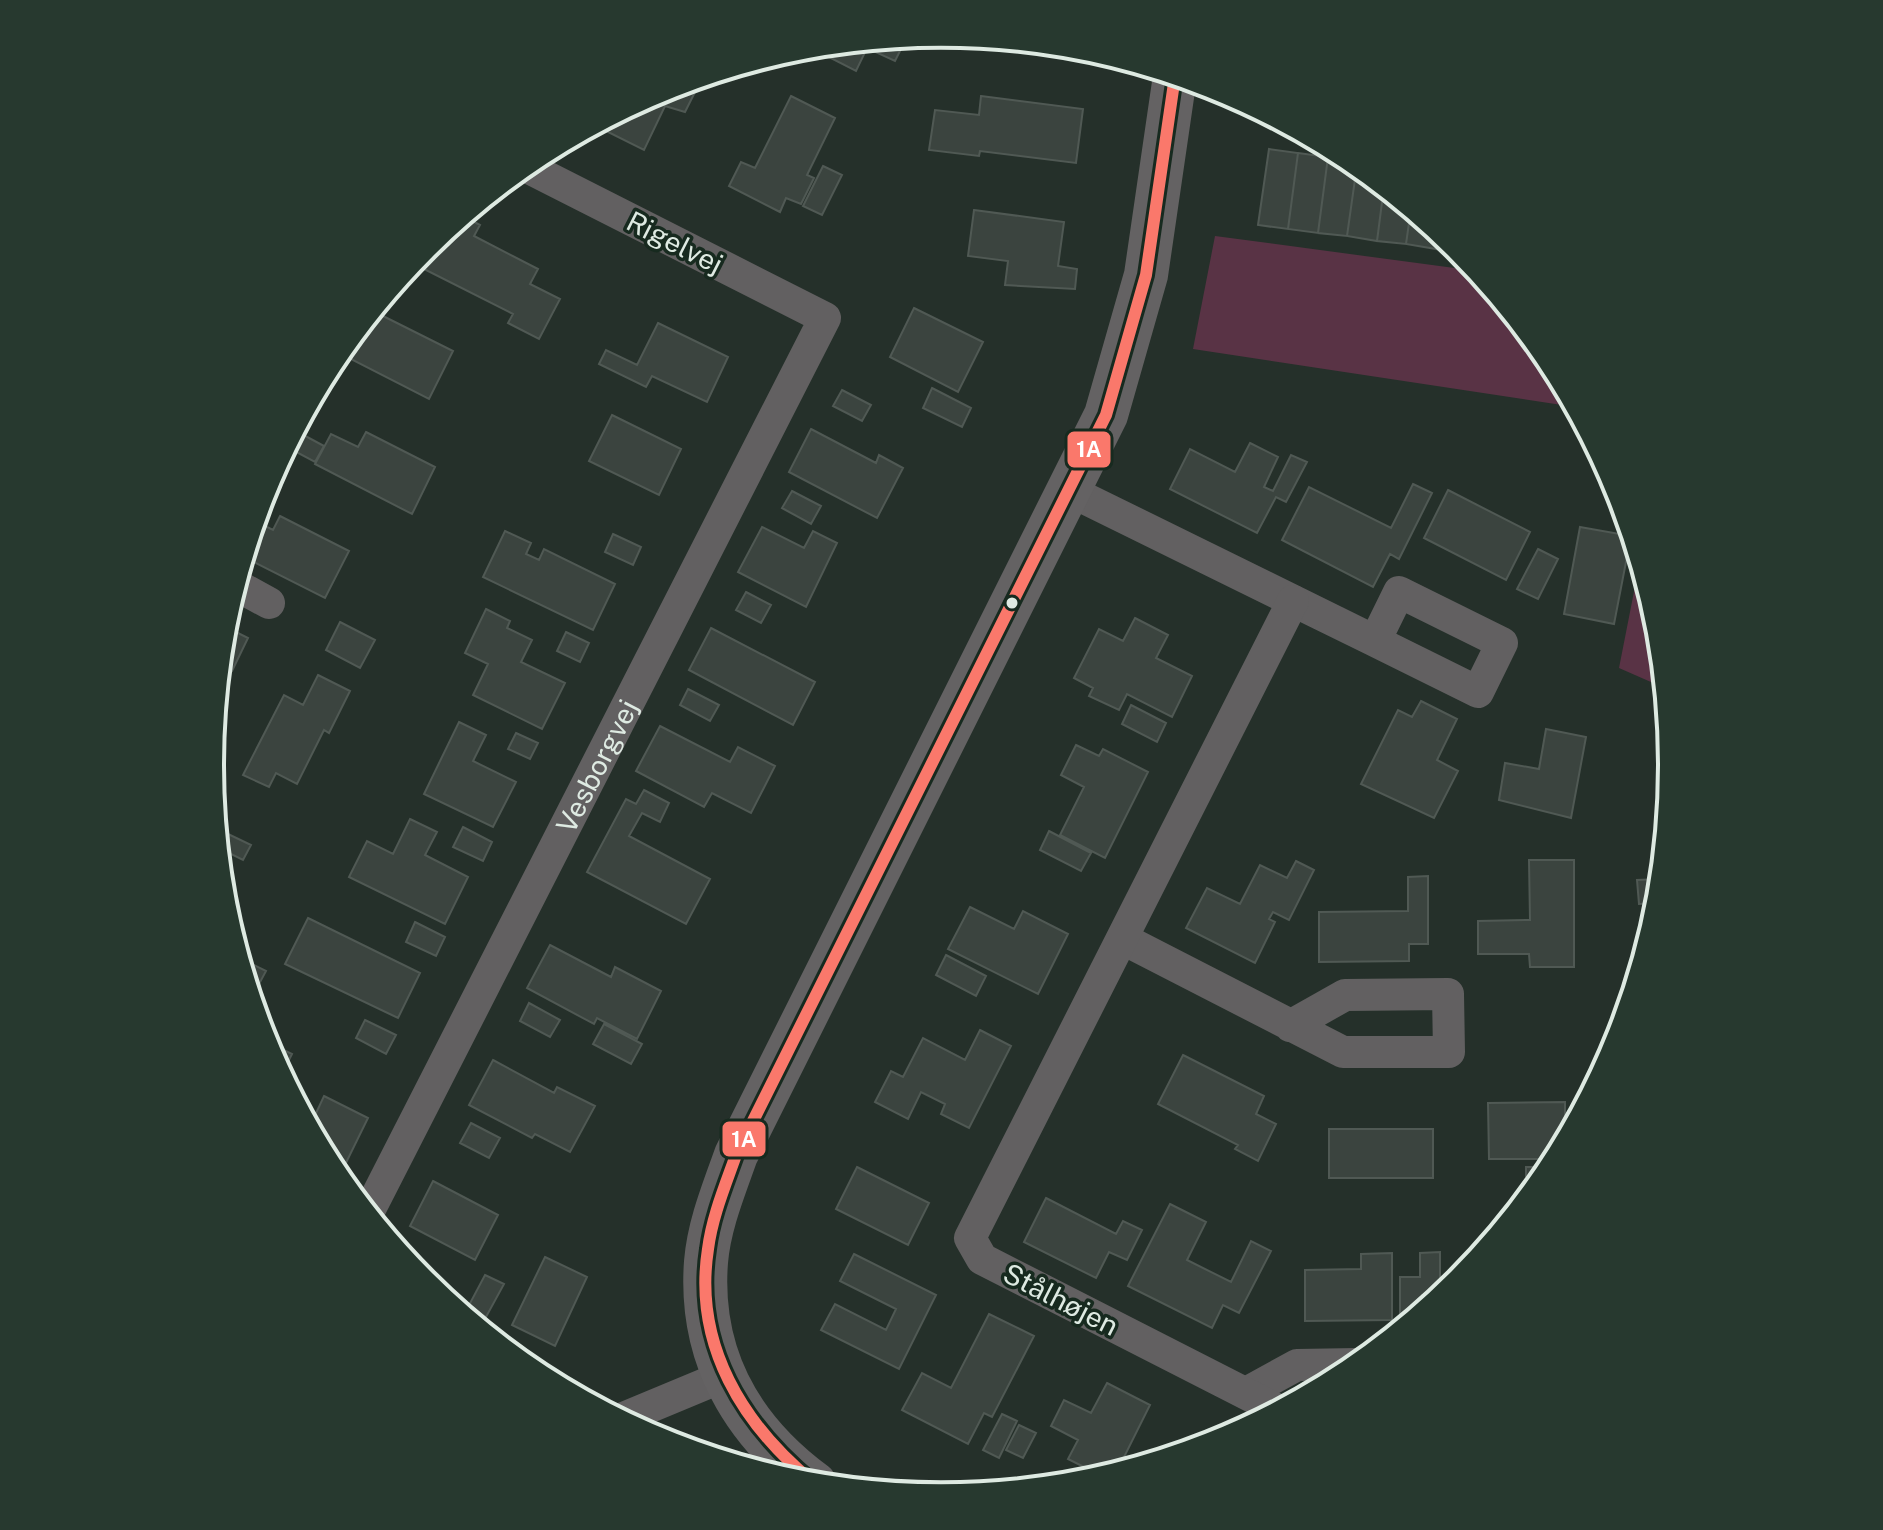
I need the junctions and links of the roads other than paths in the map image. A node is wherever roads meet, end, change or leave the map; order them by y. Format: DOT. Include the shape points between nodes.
graph roads {
  1 [pos="1173,87"];
  2 [pos="538,173"];
  3 [pos="825,318"];
  4 [pos="1070,491"];
  5 [pos="246,591"];
  6 [pos="1293,601"];
  7 [pos="269,603"];
  8 [pos="1375,641"];
  9 [pos="1123,939"];
  10 [pos="1290,1026"];
  11 [pos="374,1202"];
  12 [pos="1335,1364"];
  13 [pos="722,1377"];
  14 [pos="1246,1393"];
  15 [pos="1267,1404"];
  16 [pos="635,1413"];
  17 [pos="790,1465"];
  1 -- 4 [label="street" via="1146,275 1106,415"];
  2 -- 3 [label="street, Rigelvej"];
  3 -- 11 [label="street, Vesborgvej"];
  4 -- 6 [label="street"];
  4 -- 13 [label="street" via="736,1155 717,1207 706,1262 709,1318"];
  5 -- 7 [label="street"];
  6 -- 8 [label="street"];
  6 -- 9 [label="street, Stålhøjen"];
  9 -- 10 [label="street"];
  9 -- 14 [label="street, Stålhøjen" via="970,1238 982,1259"];
  12 -- 14 [label="street" via="1297,1365"];
  13 -- 16 [label="street"];
  13 -- 17 [label="street" via="746,1417"];
  14 -- 15 [label="street, Stålhøjen"];
}
